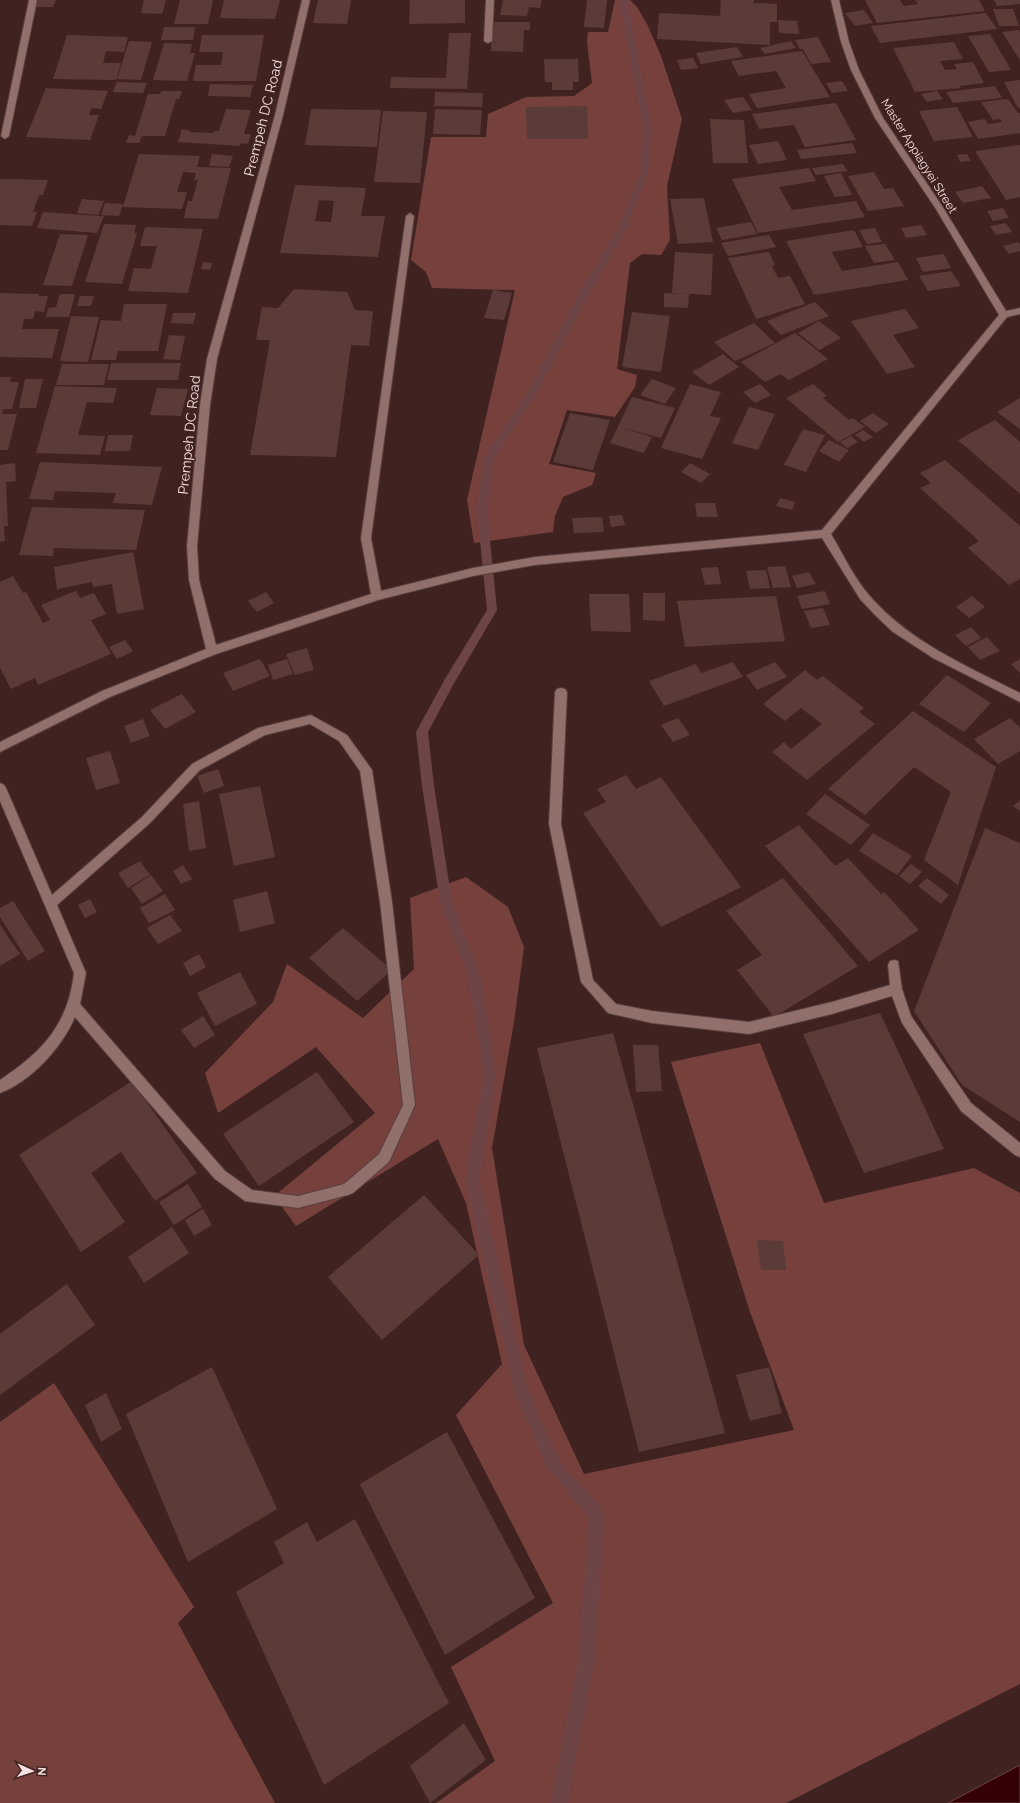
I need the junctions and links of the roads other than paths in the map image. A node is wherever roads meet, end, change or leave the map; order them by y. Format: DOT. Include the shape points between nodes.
graph roads {
  1 [pos="33,0"];
  2 [pos="306,0"];
  3 [pos="490,0"];
  4 [pos="835,0"];
  5 [pos="488,42"];
  6 [pos="5,136"];
  7 [pos="410,216"];
  8 [pos="1020,311"];
  9 [pos="1004,315"];
  10 [pos="825,534"];
  11 [pos="377,596"];
  12 [pos="212,651"];
  13 [pos="560,692"];
  14 [pos="1020,698"];
  15 [pos="0,746"];
  16 [pos="0,788"];
  17 [pos="50,904"];
  18 [pos="894,965"];
  19 [pos="896,989"];
  20 [pos="74,1006"];
  21 [pos="0,1087"];
  22 [pos="1020,1151"];
  1 -- 6 [label="street"];
  2 -- 12 [label="street, Prempeh DC Road" via="279,115 212,359 205,404 192,546 194,580"];
  3 -- 5 [label="street"];
  4 -- 9 [label="street, Master Appiagyei Street" via="855,70 878,118 940,209"];
  7 -- 11 [label="street" via="366,538"];
  8 -- 9 [label="street"];
  9 -- 10 [label="street"];
  10 -- 11 [label="street" via="535,561 473,572"];
  10 -- 14 [label="street" via="864,596 892,624 920,646"];
  11 -- 12 [label="street"];
  12 -- 15 [label="street" via="106,694"];
  13 -- 19 [label="street" via="555,824 587,982 612,1009 652,1017 749,1028"];
  16 -- 17 [label="street"];
  17 -- 20 [label="street" via="80,974"];
  17 -- 20 [label="street" via="146,820 196,767 262,731 311,719 343,738 366,770 386,902 409,1105 384,1158 348,1190 298,1202 250,1196 220,1175"];
  18 -- 19 [label="street"];
  19 -- 22 [label="street" via="906,1019 966,1107"];
  20 -- 21 [label="street" via="58,1037 36,1062"];
}
